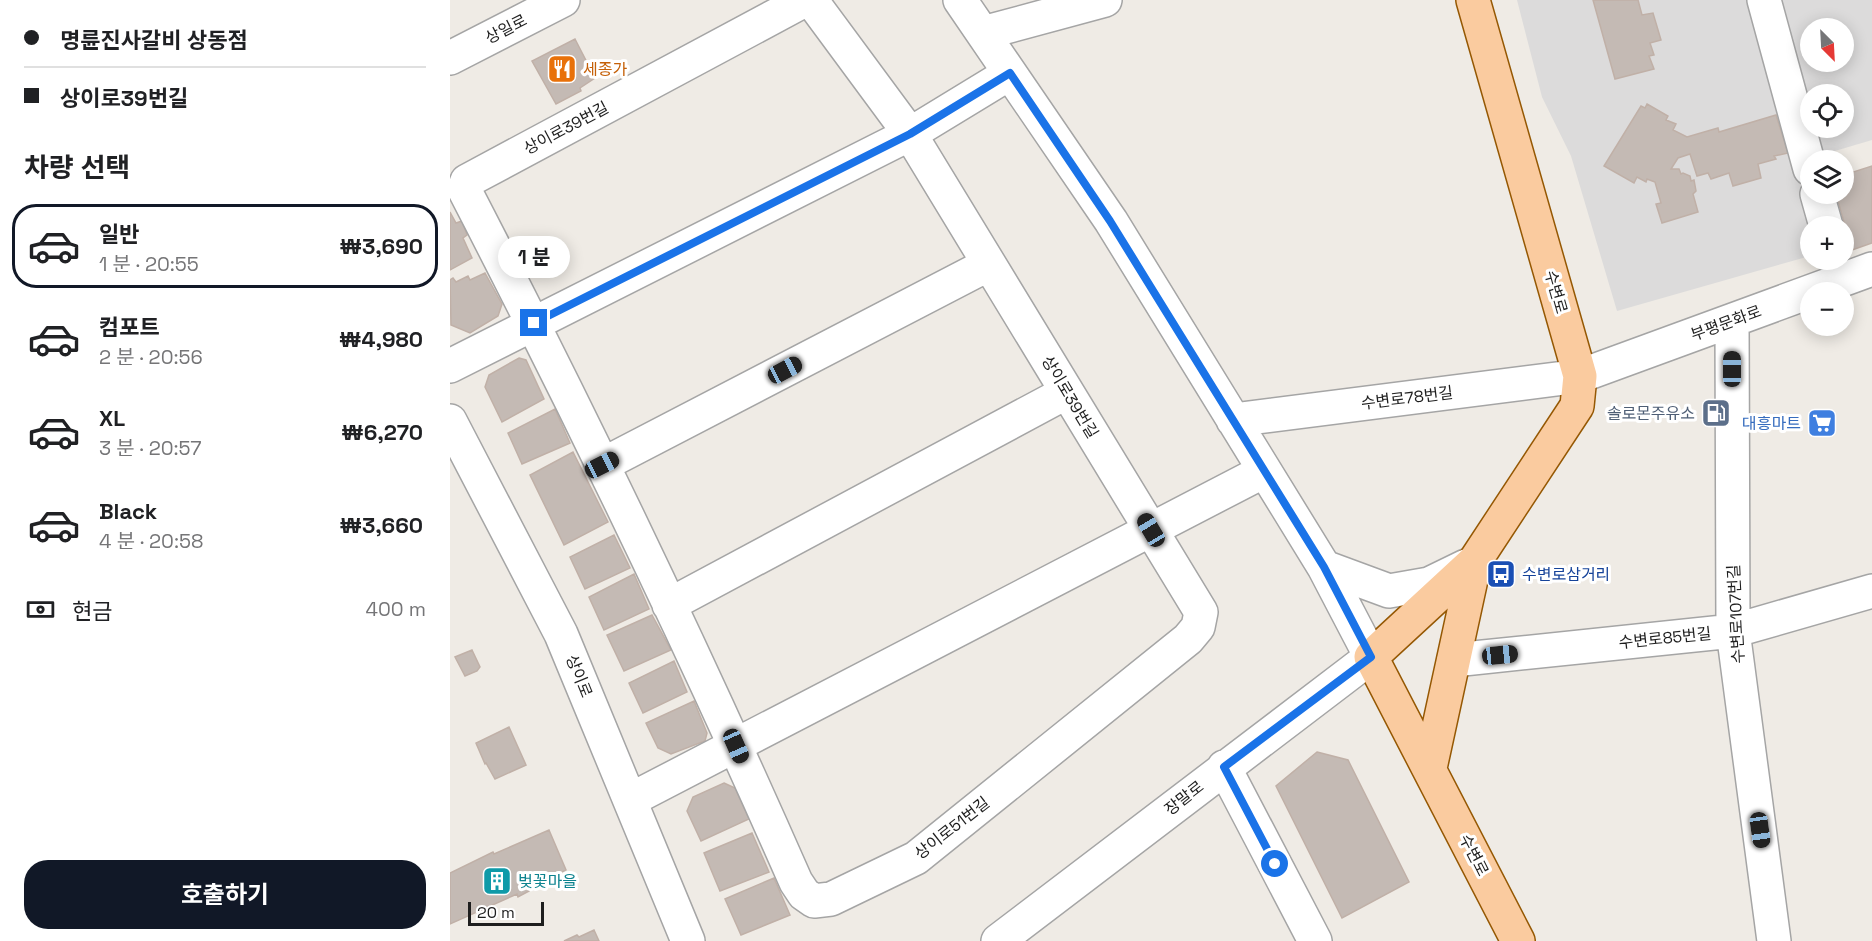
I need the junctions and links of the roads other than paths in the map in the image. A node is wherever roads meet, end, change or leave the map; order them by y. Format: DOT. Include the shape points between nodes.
graph roads {
  1 [pos="563,0"];
  2 [pos="806,0"];
  3 [pos="811,0"];
  4 [pos="960,0"];
  5 [pos="1105,0"];
  6 [pos="1473,0"];
  7 [pos="1764,0"];
  8 [pos="983,33"];
  9 [pos="450,58"];
  10 [pos="1010,73"];
  11 [pos="910,134"];
  12 [pos="1805,150"];
  13 [pos="989,264"];
  14 [pos="1838,270"];
  15 [pos="1854,270"];
  16 [pos="1872,270"];
  17 [pos="1732,321"];
  18 [pos="534,323"];
  19 [pos="450,366"];
  20 [pos="1580,376"];
  21 [pos="1067,392"];
  22 [pos="1233,420"];
  23 [pos="450,421"];
  24 [pos="602,465"];
  25 [pos="1264,471"];
  26 [pos="1151,530"];
  27 [pos="1475,561"];
  28 [pos="1324,567"];
  29 [pos="1872,591"];
  30 [pos="669,605"];
  31 [pos="1200,612"];
  32 [pos="1733,631"];
  33 [pos="1371,657"];
  34 [pos="1454,660"];
  35 [pos="736,746"];
  36 [pos="1224,767"];
  37 [pos="1430,768"];
  38 [pos="630,800"];
  39 [pos="688,941"];
  40 [pos="998,941"];
  41 [pos="1315,941"];
  42 [pos="1518,941"];
  43 [pos="1774,941"];
  1 -- 9 [label="street, 상일로"];
  2 -- 18 [label="street, 상이로39번길" via="467,181 464,189"];
  3 -- 11 [label="street, 상이로39번길"];
  4 -- 8 [label="street"];
  5 -- 8 [label="street"];
  6 -- 20 [label="main road, 수변로"];
  7 -- 12 [label="street"];
  8 -- 10 [label="street"];
  10 -- 11 [label="street"];
  10 -- 22 [label="street" via="1110,221"];
  11 -- 13 [label="street, 상이로39번길"];
  11 -- 18 [label="street"];
  13 -- 21 [label="street, 상이로39번길"];
  13 -- 24 [label="street"];
  14 -- 17 [label="street, 부평문화로"];
  15 -- 16 [label="street, 부평문화로"];
  17 -- 20 [label="street, 부평문화로"];
  17 -- 32 [label="street, 수변로107번길"];
  18 -- 19 [label="street"];
  18 -- 24 [label="street, 상이로39번길"];
  20 -- 22 [label="street, 수변로78번길"];
  20 -- 27 [label="main road, 수변로" via="1577,406"];
  21 -- 26 [label="street, 상이로39번길"];
  21 -- 30 [label="street"];
  22 -- 25 [label="street"];
  23 -- 38 [label="street, 상이로" via="561,634"];
  24 -- 30 [label="street, 상이로39번길"];
  25 -- 26 [label="street"];
  25 -- 28 [label="street"];
  26 -- 31 [label="street, 상이로39번길"];
  26 -- 35 [label="street"];
  27 -- 28 [label="street" via="1429,584 1389,591"];
  27 -- 33 [label="main road, 수변로"];
  27 -- 34 [label="main road, 수변로"];
  28 -- 33 [label="street"];
  29 -- 32 [label="street, 수변로85번길"];
  30 -- 35 [label="street, 상이로51번길"];
  31 -- 35 [label="street, 상이로51번길" via="1198,627 1188,639 916,858 831,899 814,901 796,882"];
  32 -- 34 [label="street, 수변로85번길"];
  32 -- 43 [label="street, 수변로107번길"];
  33 -- 36 [label="street, 장말로"];
  33 -- 37 [label="main road, 수변로"];
  34 -- 37 [label="main road, 수변로"];
  35 -- 38 [label="street"];
  36 -- 40 [label="street, 장말로"];
  36 -- 41 [label="street"];
  37 -- 42 [label="main road, 수변로"];
  38 -- 39 [label="street, 상이로"];
}
